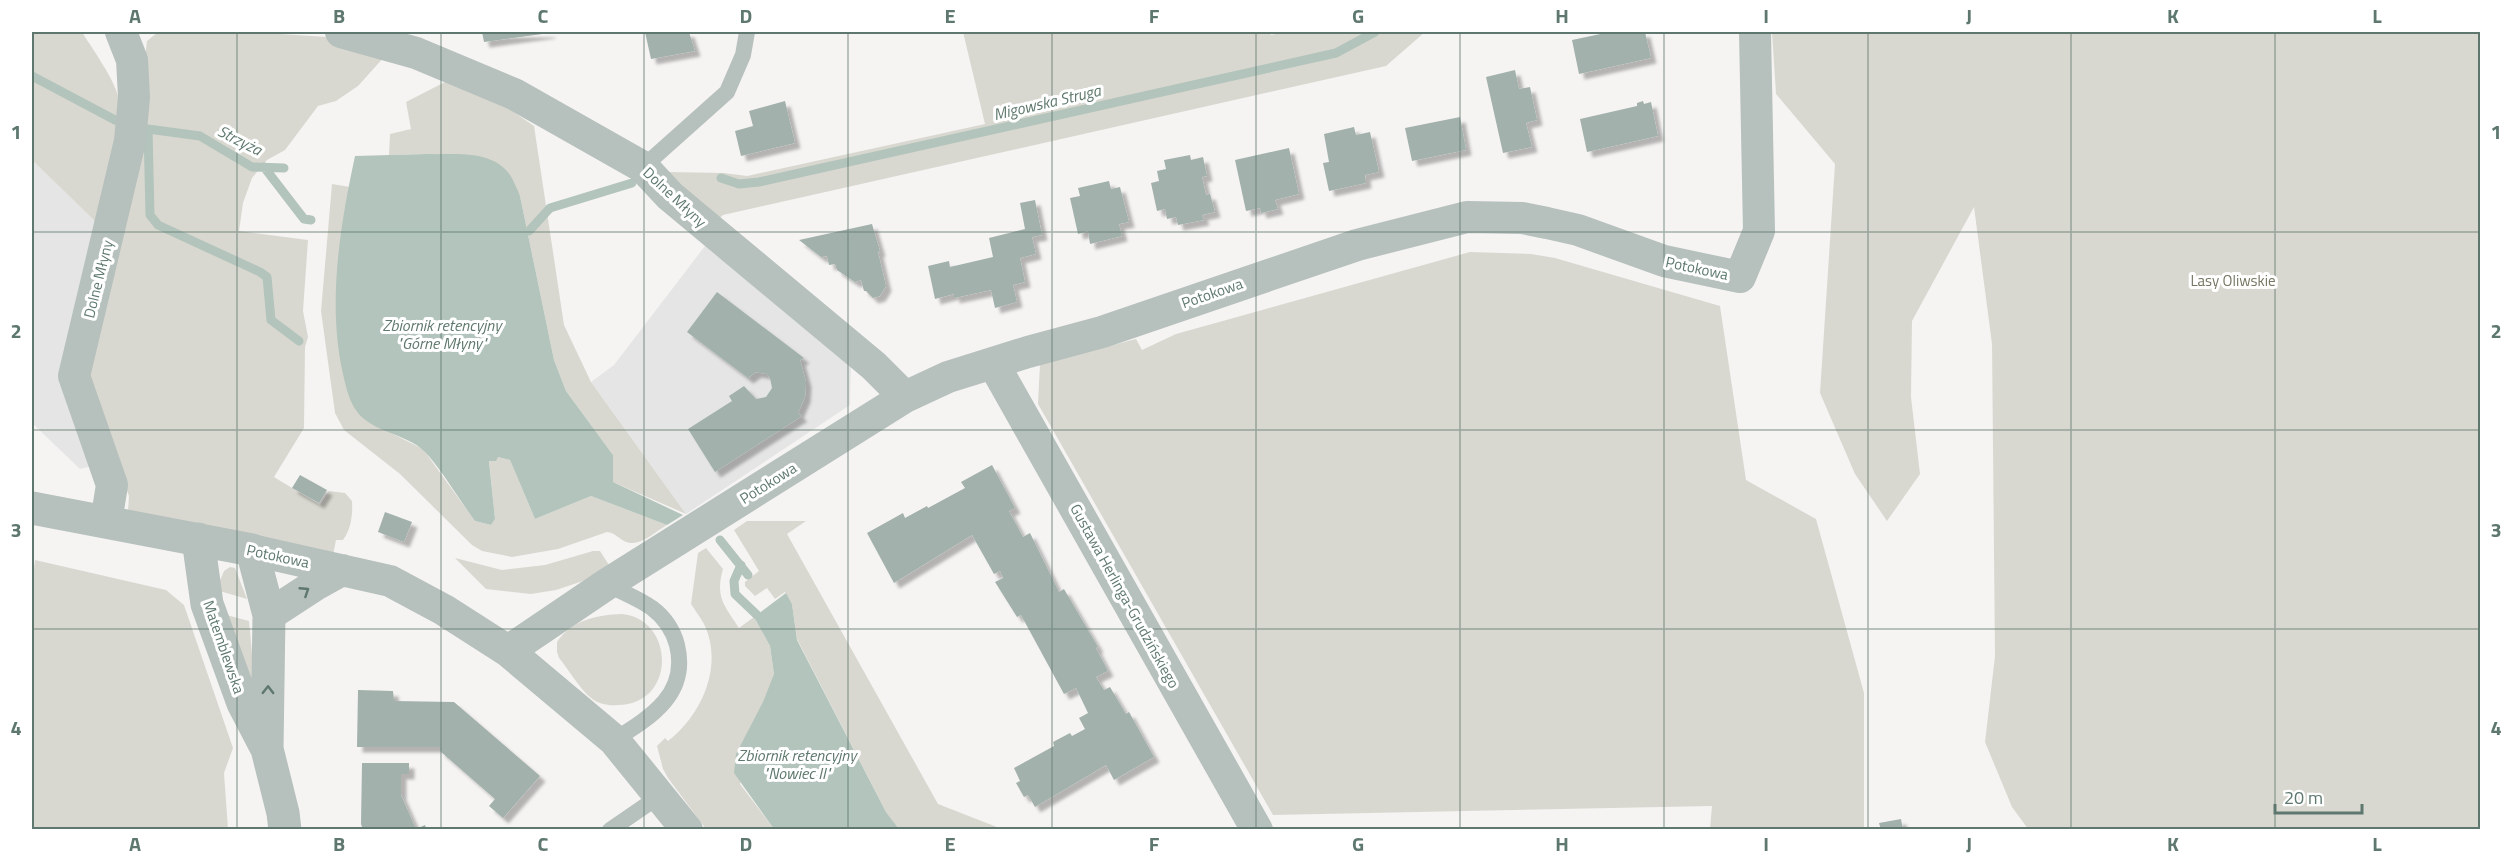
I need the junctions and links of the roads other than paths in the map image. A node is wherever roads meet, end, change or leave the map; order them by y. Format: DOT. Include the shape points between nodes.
graph roads {
  1 [pos="121,32"];
  2 [pos="341,32"];
  3 [pos="747,32"];
  4 [pos="1755,32"];
  5 [pos="643,167"];
  6 [pos="993,363"];
  7 [pos="905,397"];
  8 [pos="32,508"];
  9 [pos="106,522"];
  10 [pos="198,539"];
  11 [pos="252,550"];
  12 [pos="342,570"];
  13 [pos="607,584"];
  14 [pos="269,615"];
  15 [pos="508,651"];
  16 [pos="614,740"];
  17 [pos="267,749"];
  18 [pos="661,795"];
  19 [pos="285,830"];
  20 [pos="610,830"];
  21 [pos="687,830"];
  22 [pos="1257,830"];
  1 -- 9 [label="street, Dolne Młyny" via="132,60 130,141 74,376 112,485"];
  2 -- 5 [label="street, Dolne Młyny" via="416,52 471,74"];
  3 -- 5 [label="lane" via="743,55 727,92"];
  4 -- 6 [label="street, Potokowa" via="1759,231 1740,277 1664,261 1578,230 1512,218 1467,217 1358,245 1102,332"];
  5 -- 7 [label="street, Dolne Młyny" via="670,196 874,366"];
  6 -- 7 [label="street, Potokowa" via="948,377"];
  6 -- 22 [label="street, Gustawa Herlinga-Grudzińskiego"];
  7 -- 13 [label="street, Potokowa"];
  8 -- 9 [label="street, Potokowa"];
  9 -- 10 [label="street, Potokowa"];
  10 -- 11 [label="street, Potokowa"];
  10 -- 17 [label="street, Matemblewska" via="207,604 243,703"];
  11 -- 12 [label="street, Potokowa"];
  11 -- 14 [label="street, Matemblewska"];
  14 -- 12 [label="street, one-way"];
  12 -- 15 [label="street, Potokowa" via="390,581"];
  13 -- 15 [label="street, Potokowa"];
  13 -- 16 [label="lane" via="651,608 665,621 675,636 680,658 678,679 671,695"];
  17 -- 14 [label="street, Matemblewska, one-way"];
  15 -- 16 [label="street, Potokowa"];
  16 -- 18 [label="street, Potokowa"];
  17 -- 19 [label="street, Matemblewska"];
  18 -- 20 [label="lane"];
  18 -- 21 [label="street, Potokowa"];
}
